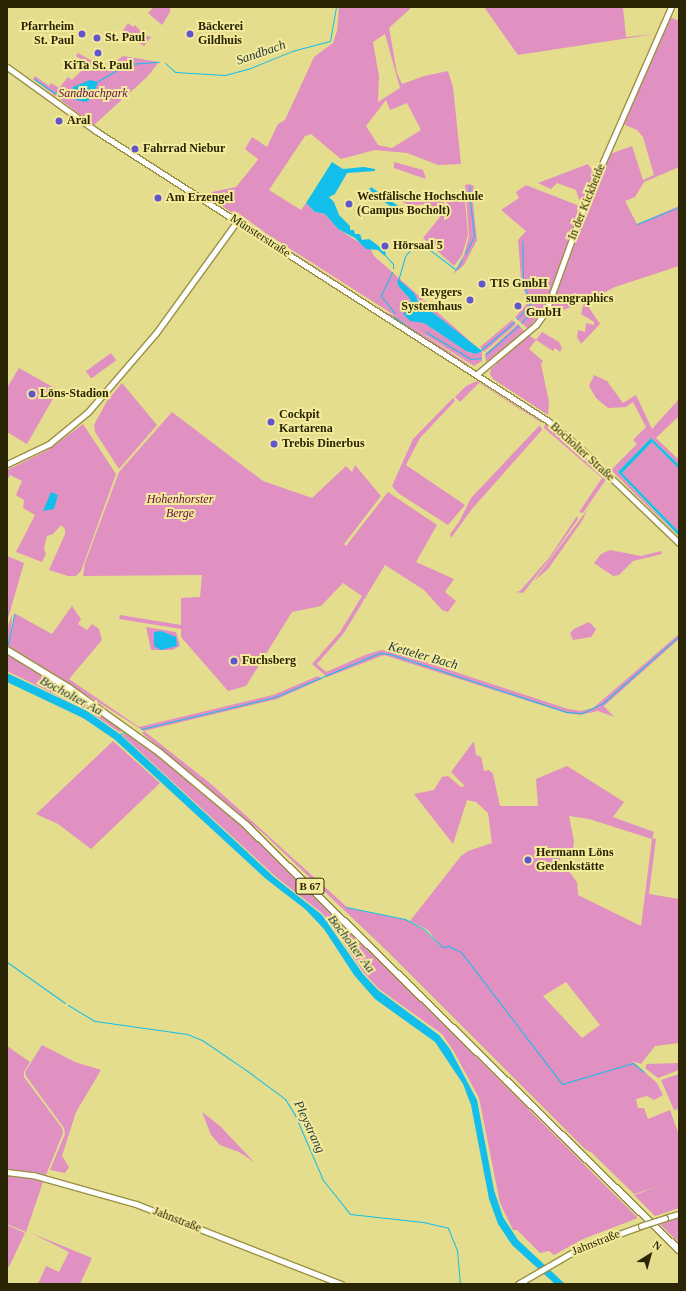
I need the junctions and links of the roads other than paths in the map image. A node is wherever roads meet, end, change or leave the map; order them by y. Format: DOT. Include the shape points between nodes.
graph roads {
  1 [pos="671,7"];
  2 [pos="7,66"];
  3 [pos="237,221"];
  4 [pos="476,375"];
  5 [pos="7,464"];
  6 [pos="679,543"];
  7 [pos="7,648"];
  8 [pos="7,1172"];
  9 [pos="679,1214"];
  10 [pos="679,1247"];
  11 [pos="679,1250"];
  12 [pos="341,1284"];
  13 [pos="518,1284"];
  1 -- 4 [label="street, In der Kickheide" via="586,203 546,311 537,324"];
  2 -- 3 [label="main road, Münsterstraße" via="96,131"];
  3 -- 4 [label="main road, Münsterstraße"];
  3 -- 5 [label="main road" via="156,333 92,408 49,444"];
  4 -- 6 [label="main road, Bocholter Straße" via="548,421 577,445"];
  7 -- 10 [label="highway, B 67" via="115,717 162,751 242,818"];
  7 -- 11 [label="highway, B 67" via="154,748 246,825"];
  8 -- 12 [label="street, Jahnstraße" via="33,1175 136,1204"];
  9 -- 13 [label="street, Jahnstraße, bridge" via="592,1243"];
}
